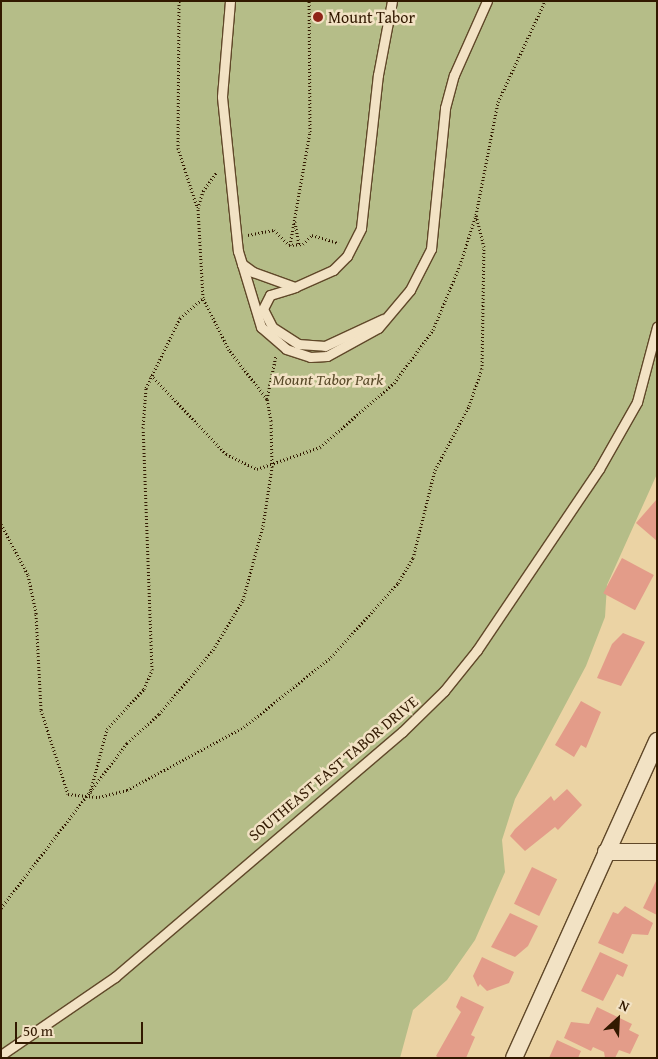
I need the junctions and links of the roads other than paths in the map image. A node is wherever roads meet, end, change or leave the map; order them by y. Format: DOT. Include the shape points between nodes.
graph roads {
  1 [pos="230,1"];
  2 [pos="392,1"];
  3 [pos="487,1"];
  4 [pos="242,264"];
  5 [pos="295,287"];
  6 [pos="382,319"];
  7 [pos="657,327"];
  8 [pos="657,741"];
  9 [pos="606,852"];
  10 [pos="657,852"];
  11 [pos="1,1055"];
  12 [pos="514,1058"];
  1 -- 4 [label="lane" via="222,73 226,154"];
  2 -- 5 [label="lane" via="378,75 361,228 347,256 333,270"];
  3 -- 6 [label="lane" via="454,75 445,108 431,249 410,290"];
  4 -- 5 [label="lane" via="272,282"];
  4 -- 6 [label="lane" via="261,327 270,338 293,352 310,357 332,354 366,336"];
  5 -- 6 [label="lane" via="270,295 263,309 272,327 298,344 325,346"];
  7 -- 11 [label="lane, SOUTHEAST EAST TABOR DRIVE" via="636,402 599,469 477,650 444,691 402,732 115,977"];
  8 -- 9 [label="street"];
  9 -- 10 [label="street"];
  9 -- 12 [label="street"];
}
